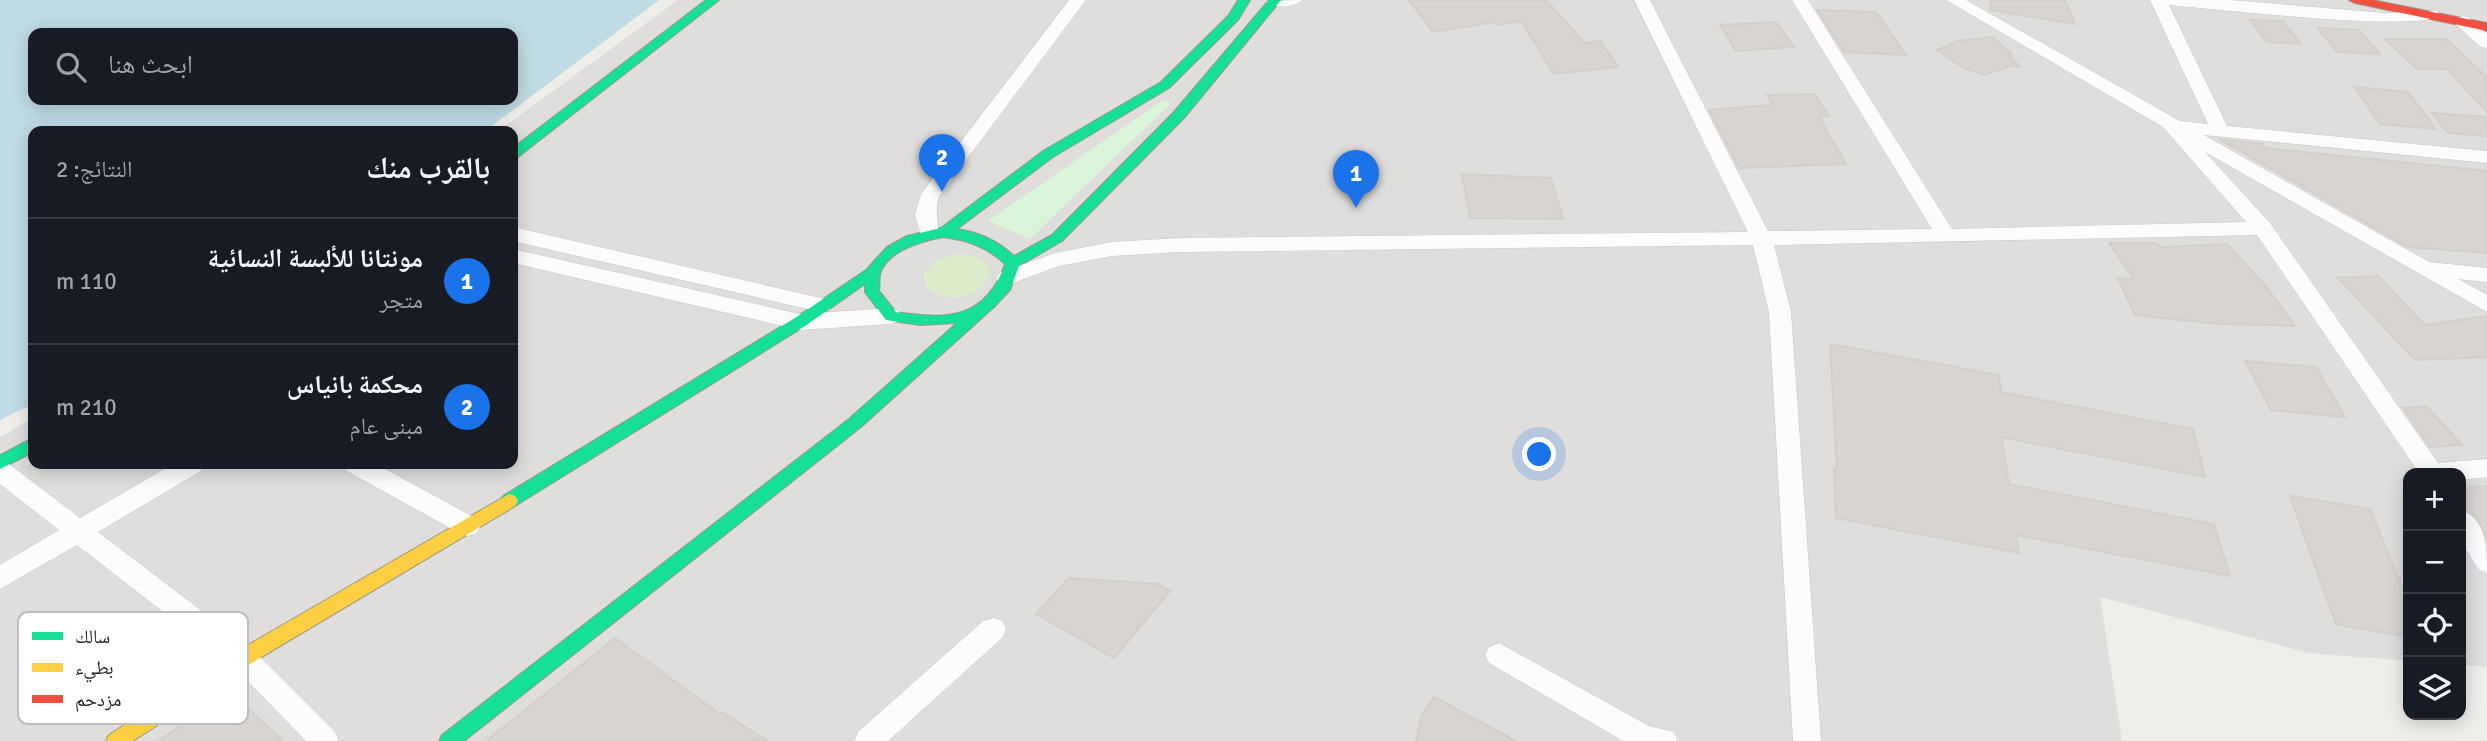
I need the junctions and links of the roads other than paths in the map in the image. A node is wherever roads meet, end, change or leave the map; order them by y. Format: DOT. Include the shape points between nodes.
graph roads {
  1 [pos="713,0"];
  2 [pos="1078,0"];
  3 [pos="1244,0"];
  4 [pos="1294,0"];
  5 [pos="1642,0"];
  6 [pos="1800,0"];
  7 [pos="1954,0"];
  8 [pos="2158,0"];
  9 [pos="2169,0"];
  10 [pos="2356,0"];
  11 [pos="1275,1"];
  12 [pos="2434,15"];
  13 [pos="2462,21"];
  14 [pos="2487,27"];
  15 [pos="2487,43"];
  16 [pos="1166,85"];
  17 [pos="1197,92"];
  18 [pos="2171,126"];
  19 [pos="2220,130"];
  20 [pos="518,150"];
  21 [pos="2487,157"];
  22 [pos="2263,228"];
  23 [pos="937,233"];
  24 [pos="518,235"];
  25 [pos="1946,236"];
  26 [pos="1762,239"];
  27 [pos="518,257"];
  28 [pos="2421,268"];
  29 [pos="1010,270"];
  30 [pos="873,272"];
  31 [pos="2487,275"];
  32 [pos="821,305"];
  33 [pos="2487,305"];
  34 [pos="984,307"];
  35 [pos="891,316"];
  36 [pos="800,322"];
  37 [pos="28,447"];
  38 [pos="0,463"];
  39 [pos="2429,468"];
  40 [pos="2487,468"];
  41 [pos="184,469"];
  42 [pos="364,469"];
  43 [pos="2466,470"];
  44 [pos="0,471"];
  45 [pos="468,526"];
  46 [pos="2466,528"];
  47 [pos="77,533"];
  48 [pos="2487,562"];
  49 [pos="0,579"];
  50 [pos="181,612"];
  51 [pos="993,629"];
  52 [pos="1499,655"];
  53 [pos="248,656"];
  54 [pos="248,664"];
  55 [pos="142,724"];
  56 [pos="875,739"];
  57 [pos="116,741"];
  58 [pos="325,741"];
  59 [pos="449,741"];
  60 [pos="1664,741"];
  61 [pos="1807,741"];
  1 -- 20 [label="main road"];
  2 -- 23 [label="street" via="932,190 923,216"];
  3 -- 16 [label="main road" via="1234,17"];
  4 -- 11 [label="street"];
  5 -- 26 [label="street"];
  6 -- 25 [label="street"];
  7 -- 18 [label="street"];
  8 -- 19 [label="street"];
  9 -- 12 [label="street" via="2385,18"];
  10 -- 12 [label="main road"];
  11 -- 17 [label="main road"];
  12 -- 13 [label="main road"];
  13 -- 14 [label="main road"];
  13 -- 15 [label="street"];
  16 -- 17 [label="main road"];
  16 -- 23 [label="main road" via="1048,154"];
  17 -- 29 [label="main road" via="1057,238"];
  18 -- 19 [label="street"];
  18 -- 22 [label="street"];
  18 -- 28 [label="street"];
  19 -- 21 [label="street"];
  22 -- 25 [label="street"];
  22 -- 39 [label="street"];
  23 -- 29 [label="main road" via="967,233 986,239"];
  23 -- 30 [label="main road" via="895,247"];
  24 -- 32 [label="street"];
  25 -- 26 [label="street"];
  26 -- 29 [label="street" via="1180,245 1112,249"];
  26 -- 61 [label="street" via="1780,312"];
  27 -- 36 [label="street"];
  28 -- 31 [label="street"];
  28 -- 33 [label="street"];
  29 -- 34 [label="main road" via="1000,293"];
  30 -- 32 [label="main road"];
  30 -- 35 [label="main road" via="872,292"];
  32 -- 36 [label="main road"];
  34 -- 35 [label="main road" via="940,322"];
  34 -- 59 [label="main road" via="855,423"];
  35 -- 36 [label="street"];
  36 -- 45 [label="main road"];
  37 -- 38 [label="main road"];
  40 -- 43 [label="street"];
  41 -- 47 [label="street"];
  42 -- 45 [label="street"];
  44 -- 47 [label="street"];
  45 -- 53 [label="main road"];
  46 -- 48 [label="street"];
  47 -- 49 [label="street"];
  47 -- 50 [label="street"];
  51 -- 56 [label="street"];
  52 -- 60 [label="street" via="1644,738"];
  54 -- 58 [label="street"];
  55 -- 57 [label="main road"];
}
